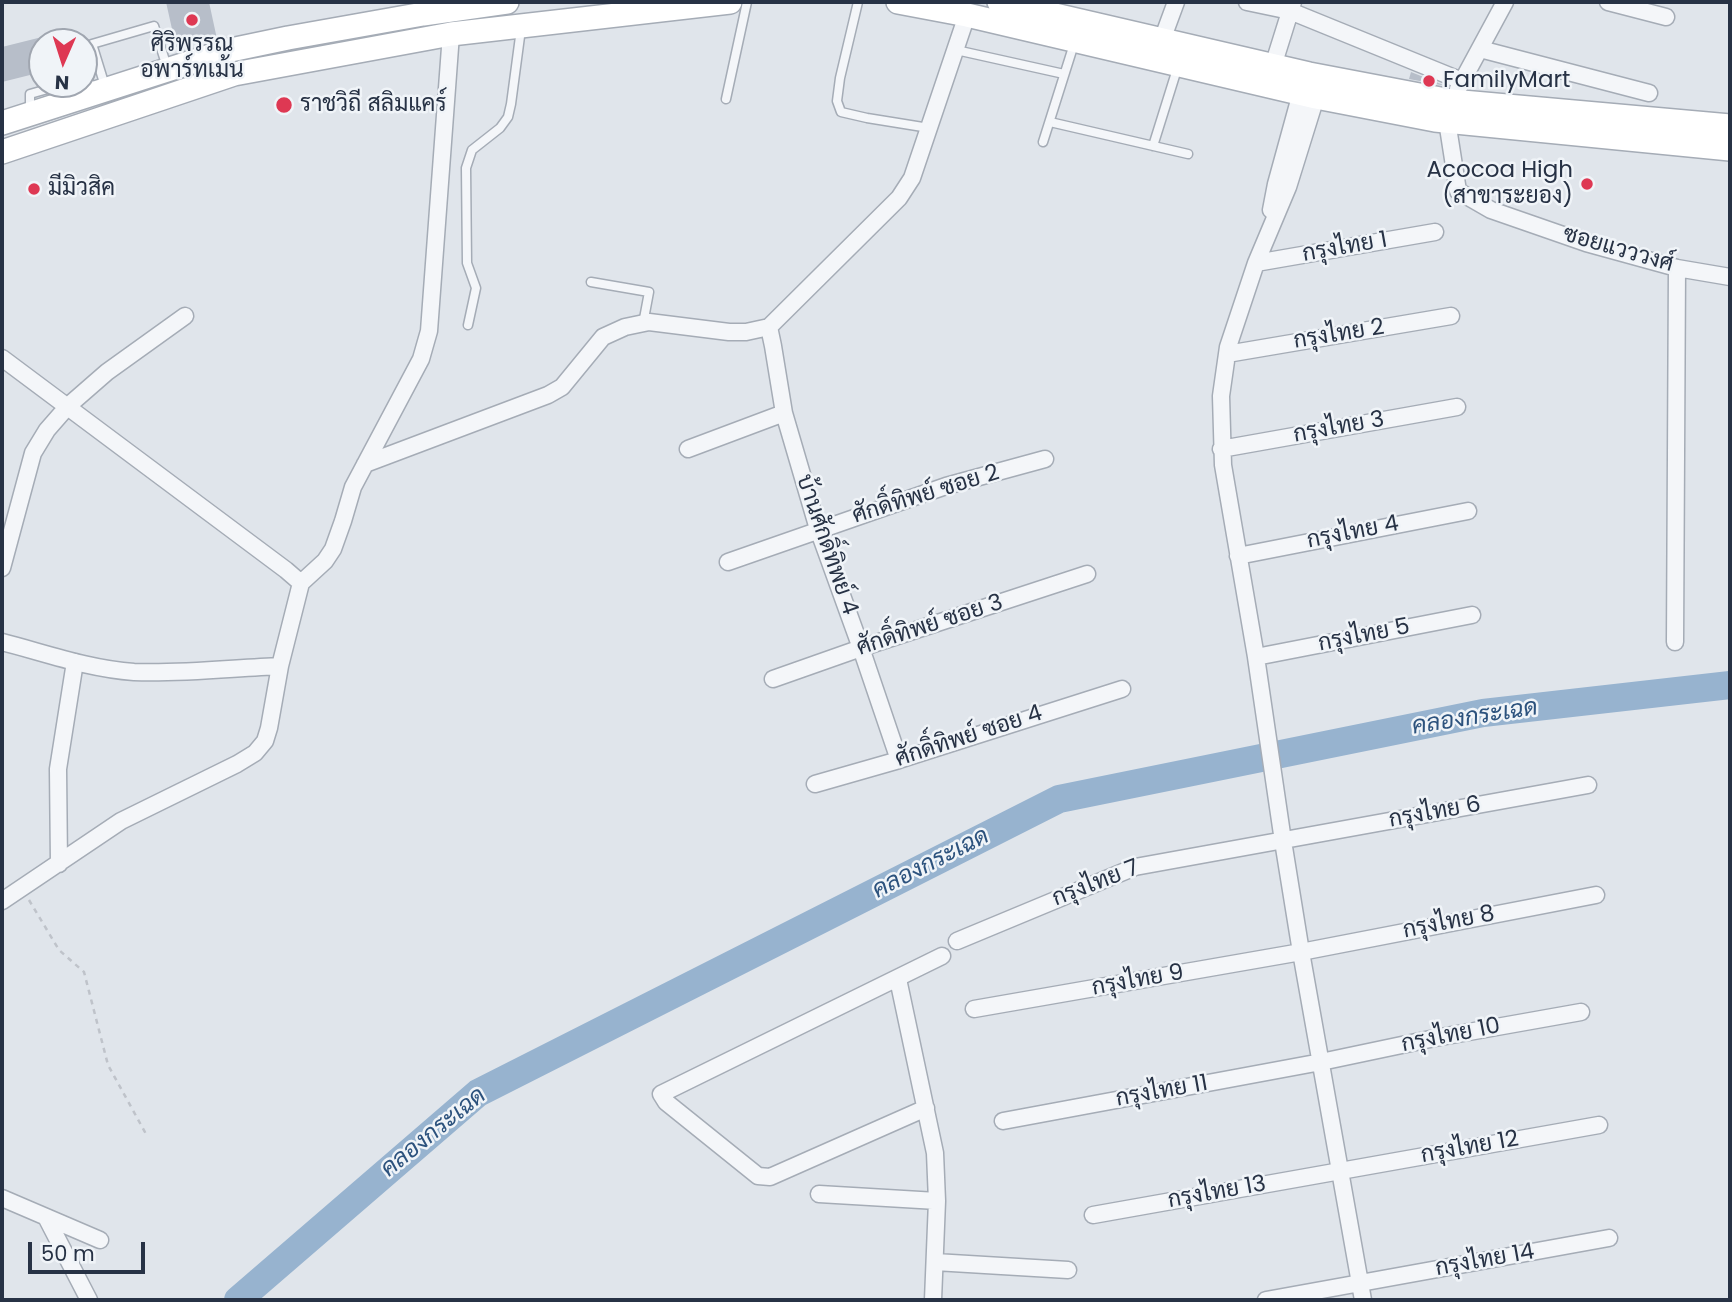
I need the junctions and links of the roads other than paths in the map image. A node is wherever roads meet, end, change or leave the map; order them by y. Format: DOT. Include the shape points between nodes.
graph roads {
  1 [pos="504,2"];
  2 [pos="730,2"];
  3 [pos="747,2"];
  4 [pos="858,2"];
  5 [pos="898,2"];
  6 [pos="1176,2"];
  7 [pos="1247,2"];
  8 [pos="1505,2"];
  9 [pos="1608,2"];
  10 [pos="1012,3"];
  11 [pos="1292,6"];
  12 [pos="420,8"];
  13 [pos="572,11"];
  14 [pos="967,15"];
  15 [pos="1666,17"];
  16 [pos="522,26"];
  17 [pos="451,34"];
  18 [pos="1162,40"];
  19 [pos="1075,41"];
  20 [pos="98,42"];
  21 [pos="1480,48"];
  22 [pos="956,50"];
  23 [pos="1178,65"];
  24 [pos="1273,66"];
  25 [pos="168,69"];
  26 [pos="1065,74"];
  27 [pos="1462,81"];
  28 [pos="98,86"];
  29 [pos="1649,93"];
  30 [pos="1308,95"];
  31 [pos="30,98"];
  32 [pos="68,98"];
  33 [pos="726,99"];
  34 [pos="1449,111"];
  35 [pos="30,113"];
  36 [pos="1050,122"];
  37 [pos="2,123"];
  38 [pos="1730,126"];
  39 [pos="929,128"];
  40 [pos="1043,142"];
  41 [pos="1153,146"];
  42 [pos="1730,149"];
  43 [pos="2,152"];
  44 [pos="1188,154"];
  45 [pos="1435,232"];
  46 [pos="1256,263"];
  47 [pos="1676,268"];
  48 [pos="1730,276"];
  49 [pos="591,282"];
  50 [pos="185,316"];
  51 [pos="1451,316"];
  52 [pos="642,324"];
  53 [pos="468,325"];
  54 [pos="769,327"];
  55 [pos="1227,354"];
  56 [pos="2,358"];
  57 [pos="68,407"];
  58 [pos="1457,407"];
  59 [pos="784,413"];
  60 [pos="688,449"];
  61 [pos="1221,449"];
  62 [pos="1045,459"];
  63 [pos="366,464"];
  64 [pos="1468,511"];
  65 [pos="818,529"];
  66 [pos="1238,556"];
  67 [pos="728,562"];
  68 [pos="2,568"];
  69 [pos="1087,574"];
  70 [pos="302,583"];
  71 [pos="1472,615"];
  72 [pos="2,642"];
  73 [pos="1675,642"];
  74 [pos="861,648"];
  75 [pos="1256,657"];
  76 [pos="75,662"];
  77 [pos="280,666"];
  78 [pos="773,679"];
  79 [pos="1122,689"];
  80 [pos="899,760"];
  81 [pos="816,784"];
  82 [pos="1588,785"];
  83 [pos="1283,841"];
  84 [pos="60,864"];
  85 [pos="1596,895"];
  86 [pos="2,901"];
  87 [pos="957,941"];
  88 [pos="1301,952"];
  89 [pos="942,956"];
  90 [pos="898,979"];
  91 [pos="974,1009"];
  92 [pos="1581,1012"];
  93 [pos="1321,1062"];
  94 [pos="926,1108"];
  95 [pos="1003,1121"];
  96 [pos="1599,1125"];
  97 [pos="1340,1171"];
  98 [pos="819,1194"];
  99 [pos="2,1198"];
  100 [pos="937,1201"];
  101 [pos="1093,1215"];
  102 [pos="46,1217"];
  103 [pos="1609,1238"];
  104 [pos="100,1240"];
  105 [pos="935,1262"];
  106 [pos="1068,1270"];
  107 [pos="1362,1292"];
  108 [pos="89,1300"];
  109 [pos="933,1300"];
  110 [pos="1266,1300"];
  1 -- 12 [label="street"];
  2 -- 13 [label="street"];
  3 -- 33 [label="lane"];
  4 -- 39 [label="lane" via="840,78 837,101 841,112"];
  5 -- 14 [label="street"];
  6 -- 18 [label="street"];
  7 -- 11 [label="street"];
  8 -- 21 [label="street"];
  9 -- 15 [label="street"];
  10 -- 18 [label="street"];
  11 -- 24 [label="street"];
  11 -- 27 [label="street"];
  12 -- 25 [label="street" via="226,51"];
  13 -- 16 [label="street"];
  14 -- 19 [label="street"];
  14 -- 22 [label="street"];
  16 -- 17 [label="street"];
  16 -- 53 [label="lane" via="508,117 472,150 466,168 467,263 477,288"];
  17 -- 43 [label="street" via="234,74"];
  17 -- 63 [label="street" via="429,331 421,359"];
  18 -- 24 [label="street"];
  19 -- 23 [label="street"];
  19 -- 26 [label="lane"];
  20 -- 25 [label="lane" via="154,26"];
  21 -- 27 [label="street"];
  21 -- 29 [label="street"];
  22 -- 26 [label="lane"];
  22 -- 39 [label="street"];
  23 -- 30 [label="street"];
  23 -- 41 [label="lane"];
  24 -- 34 [label="street"];
  25 -- 28 [label="street"];
  26 -- 36 [label="lane"];
  27 -- 34 [label="street"];
  30 -- 34 [label="street"];
  30 -- 46 [label="street" via="1288,187"];
  31 -- 35 [label="lane"];
  32 -- 35 [label="street"];
  34 -- 38 [label="street"];
  34 -- 42 [label="street"];
  34 -- 47 [label="street, ซอยแวววงศ์" via="1458,191 1515,218"];
  35 -- 37 [label="street"];
  36 -- 40 [label="lane"];
  36 -- 41 [label="lane"];
  39 -- 54 [label="street" via="912,178 899,198"];
  41 -- 44 [label="lane"];
  45 -- 46 [label="street, กรุงไทย 1"];
  46 -- 55 [label="street"];
  47 -- 48 [label="street, ซอยแวววงศ์"];
  47 -- 73 [label="street"];
  49 -- 52 [label="lane" via="649,292"];
  50 -- 57 [label="street" via="107,372"];
  51 -- 55 [label="street, กรุงไทย 2"];
  52 -- 54 [label="street" via="729,332"];
  52 -- 63 [label="street" via="603,337 562,387 548,395"];
  54 -- 59 [label="street, บ้านศักดิ์ทิพย์ 4"];
  55 -- 61 [label="street"];
  56 -- 57 [label="street"];
  57 -- 68 [label="street" via="33,453"];
  57 -- 70 [label="street"];
  58 -- 61 [label="street, กรุงไทย 3"];
  59 -- 60 [label="street"];
  59 -- 65 [label="street, บ้านศักดิ์ทิพย์ 4"];
  61 -- 66 [label="street"];
  62 -- 65 [label="street, ศักดิ์ทิพย์ ซอย 2"];
  63 -- 70 [label="street" via="353,487 333,549"];
  64 -- 66 [label="street, กรุงไทย 4"];
  65 -- 67 [label="street, ศักดิ์ทิพย์ ซอย 2"];
  65 -- 74 [label="street, บ้านศักดิ์ทิพย์ 4"];
  66 -- 75 [label="street"];
  69 -- 74 [label="street, ศักดิ์ทิพย์ ซอย 3"];
  70 -- 77 [label="street"];
  71 -- 75 [label="street, กรุงไทย 5"];
  72 -- 76 [label="street"];
  74 -- 78 [label="street, ศักดิ์ทิพย์ ซอย 3"];
  74 -- 80 [label="street, บ้านศักดิ์ทิพย์ 4"];
  75 -- 83 [label="street"];
  76 -- 77 [label="street" via="162,672"];
  76 -- 84 [label="street" via="58,769"];
  77 -- 84 [label="street" via="270,728 255,753 121,821"];
  79 -- 80 [label="street, ศักดิ์ทิพย์ ซอย 4"];
  80 -- 81 [label="street, ศักดิ์ทิพย์ ซอย 4"];
  82 -- 83 [label="street, กรุงไทย 6"];
  83 -- 87 [label="street, กรุงไทย 7" via="1135,867"];
  83 -- 88 [label="street"];
  84 -- 86 [label="street"];
  85 -- 88 [label="street, กรุงไทย 8"];
  88 -- 91 [label="street, กรุงไทย 9"];
  88 -- 93 [label="street"];
  89 -- 90 [label="street"];
  90 -- 94 [label="street"];
  90 -- 94 [label="street" via="661,1094 758,1176 770,1177"];
  92 -- 93 [label="street, กรุงไทย 10"];
  93 -- 95 [label="street, กรุงไทย 11"];
  93 -- 97 [label="street"];
  94 -- 100 [label="street" via="935,1153"];
  96 -- 97 [label="street, กรุงไทย 12"];
  97 -- 101 [label="street, กรุงไทย 13"];
  97 -- 107 [label="street"];
  98 -- 100 [label="street"];
  99 -- 102 [label="street"];
  100 -- 105 [label="street"];
  102 -- 104 [label="street"];
  102 -- 108 [label="street"];
  103 -- 107 [label="street, กรุงไทย 14"];
  105 -- 106 [label="street"];
  105 -- 109 [label="street"];
  107 -- 110 [label="street, กรุงไทย 14"];
}
